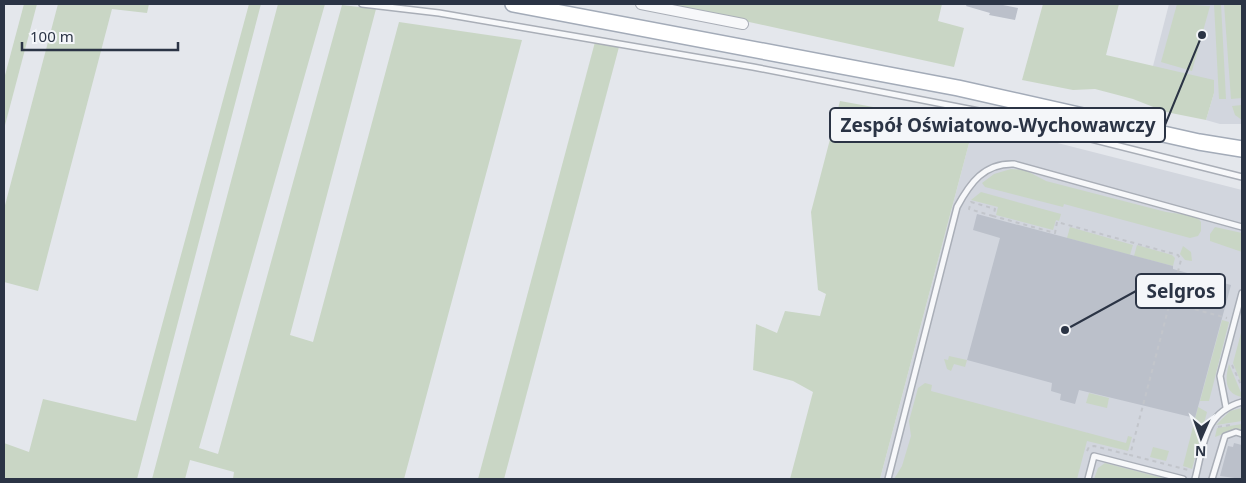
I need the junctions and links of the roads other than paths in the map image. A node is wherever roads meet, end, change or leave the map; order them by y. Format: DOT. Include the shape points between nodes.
graph roads {
  1 [pos="362,4"];
  2 [pos="513,4"];
  3 [pos="641,4"];
  4 [pos="742,24"];
  5 [pos="1199,142"];
  6 [pos="1242,149"];
  7 [pos="1242,155"];
  8 [pos="1242,177"];
  9 [pos="1242,227"];
  10 [pos="1242,293"];
  11 [pos="1242,402"];
  12 [pos="1226,407"];
  13 [pos="1242,434"];
  14 [pos="888,479"];
  15 [pos="1088,479"];
  16 [pos="1184,479"];
  17 [pos="1196,479"];
  18 [pos="1212,479"];
  1 -- 8 [label="lane" via="439,13 984,112"];
  2 -- 5 [label="main road" via="958,88"];
  3 -- 4 [label="street"];
  5 -- 6 [label="main road"];
  5 -- 7 [label="main road"];
  9 -- 14 [label="lane" via="1014,164 1000,164 981,172 957,207"];
  10 -- 12 [label="lane" via="1220,376"];
  11 -- 12 [label="lane"];
  12 -- 17 [label="lane" via="1211,421"];
  13 -- 18 [label="lane" via="1236,432 1225,436"];
  15 -- 16 [label="lane" via="1094,456"];
}
